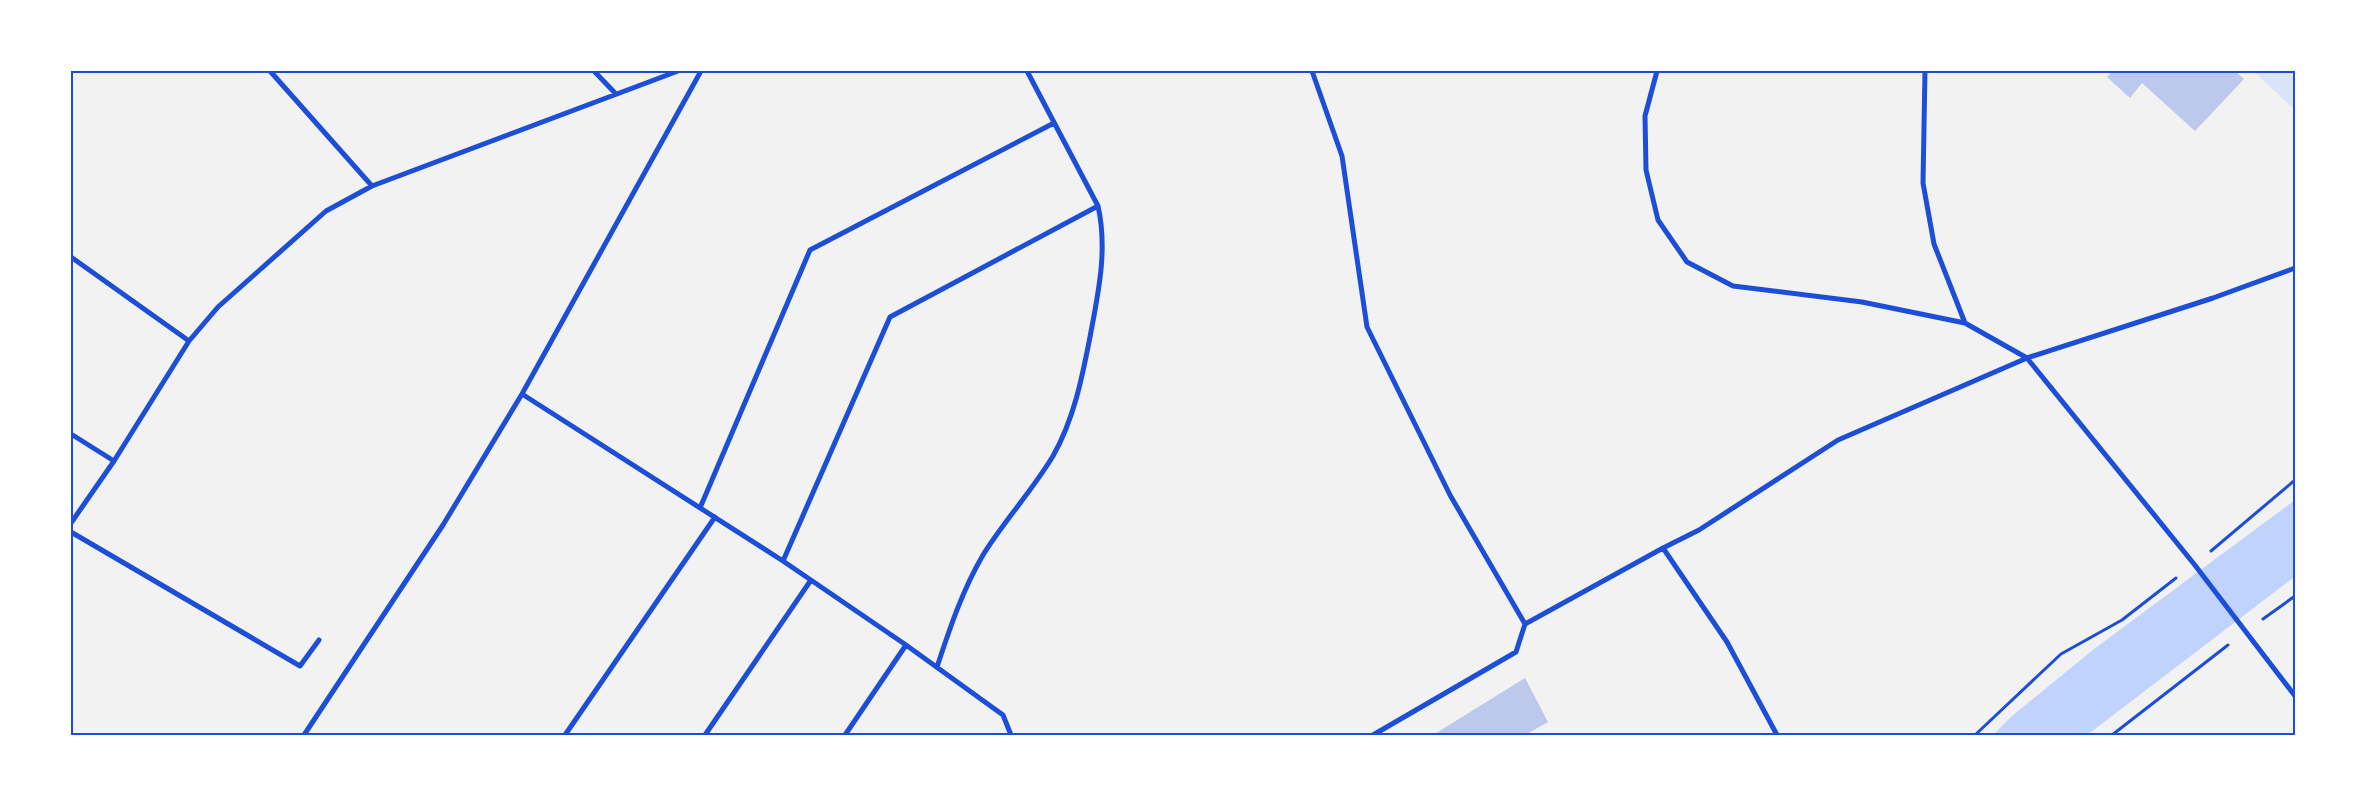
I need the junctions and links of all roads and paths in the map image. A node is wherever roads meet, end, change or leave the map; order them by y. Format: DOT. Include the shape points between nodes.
graph roads {
  1 [pos="270,71"];
  2 [pos="594,71"];
  3 [pos="678,71"];
  4 [pos="701,71"];
  5 [pos="1027,71"];
  6 [pos="1312,71"];
  7 [pos="1657,71"];
  8 [pos="1925,71"];
  9 [pos="616,93"];
  10 [pos="1054,122"];
  11 [pos="372,186"];
  12 [pos="1098,206"];
  13 [pos="71,257"];
  14 [pos="2295,268"];
  15 [pos="1965,323"];
  16 [pos="189,341"];
  17 [pos="2027,358"];
  18 [pos="522,394"];
  19 [pos="71,434"];
  20 [pos="114,461"];
  21 [pos="2295,480"];
  22 [pos="700,508"];
  23 [pos="715,517"];
  24 [pos="71,523"];
  25 [pos="71,532"];
  26 [pos="1663,548"];
  27 [pos="783,561"];
  28 [pos="2194,564"];
  29 [pos="810,580"];
  30 [pos="2295,596"];
  31 [pos="1525,624"];
  32 [pos="2246,631"];
  33 [pos="319,640"];
  34 [pos="906,645"];
  35 [pos="936,667"];
  36 [pos="2295,696"];
  37 [pos="304,735"];
  38 [pos="565,735"];
  39 [pos="705,735"];
  40 [pos="845,735"];
  41 [pos="1011,735"];
  42 [pos="1373,735"];
  43 [pos="1777,735"];
  44 [pos="1975,735"];
  45 [pos="2112,735"];
  1 -- 11 [label="street"];
  2 -- 9 [label="street"];
  3 -- 9 [label="street"];
  4 -- 18 [label="street"];
  5 -- 10 [label="street"];
  6 -- 31 [label="street" via="1342,156 1367,326 1450,495"];
  7 -- 15 [label="street" via="1645,116 1646,170 1658,220 1687,262 1733,286 1862,302"];
  8 -- 15 [label="street" via="1922,183 1934,244"];
  9 -- 11 [label="street"];
  10 -- 12 [label="street"];
  10 -- 22 [label="street" via="810,250"];
  11 -- 16 [label="street" via="326,211 218,307"];
  12 -- 27 [label="street" via="890,316"];
  12 -- 35 [label="street" via="1102,226 1100,283 1071,416 1052,456 984,555 959,602"];
  13 -- 16 [label="street"];
  14 -- 17 [label="street"];
  15 -- 17 [label="street"];
  16 -- 20 [label="street"];
  17 -- 26 [label="street" via="1838,440 1699,530"];
  17 -- 28 [label="street"];
  18 -- 22 [label="street"];
  18 -- 37 [label="street" via="443,525"];
  19 -- 20 [label="street"];
  20 -- 24 [label="street"];
  21 -- 28 [label="path"];
  22 -- 23 [label="street"];
  23 -- 27 [label="street"];
  23 -- 38 [label="street"];
  25 -- 33 [label="street" via="300,666"];
  26 -- 31 [label="street"];
  26 -- 43 [label="street" via="1727,642"];
  27 -- 29 [label="street"];
  28 -- 32 [label="street"];
  28 -- 44 [label="path" via="2122,620 2061,654"];
  29 -- 34 [label="street"];
  29 -- 39 [label="street"];
  30 -- 32 [label="path"];
  31 -- 42 [label="street" via="1516,652"];
  32 -- 36 [label="street"];
  32 -- 45 [label="path"];
  34 -- 35 [label="street"];
  34 -- 40 [label="street"];
  35 -- 41 [label="street" via="1003,715"];
}
